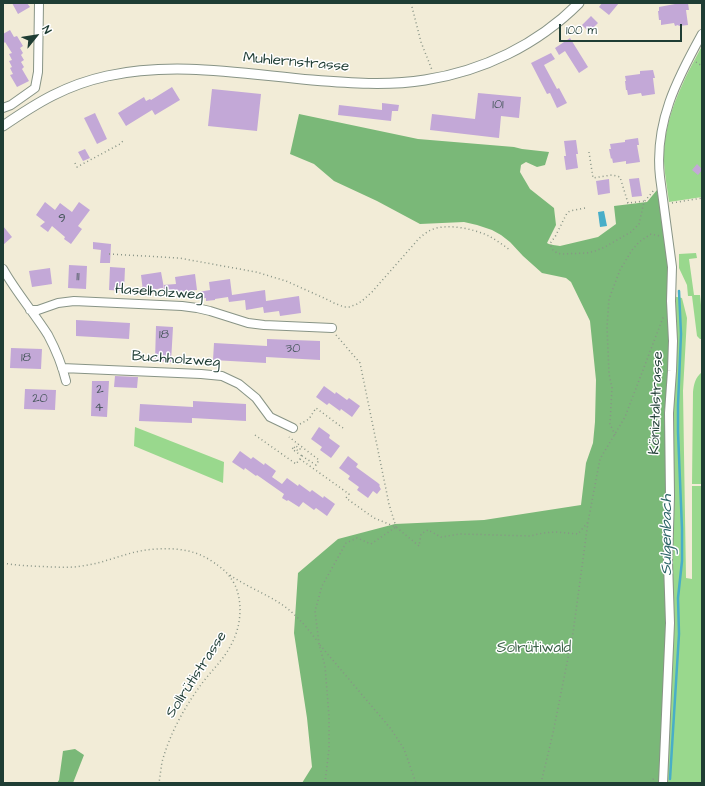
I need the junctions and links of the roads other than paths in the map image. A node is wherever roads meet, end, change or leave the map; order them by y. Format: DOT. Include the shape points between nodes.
graph roads {
  1 [pos="39,3"];
  2 [pos="579,3"];
  3 [pos="702,34"];
  4 [pos="3,108"];
  5 [pos="3,126"];
  6 [pos="3,269"];
  7 [pos="30,310"];
  8 [pos="332,328"];
  9 [pos="62,368"];
  10 [pos="66,381"];
  11 [pos="293,428"];
  12 [pos="663,783"];
  1 -- 4 [label="street" via="38,72 35,88"];
  2 -- 5 [label="street, Muhlernstrasse" via="547,31 512,52 475,68 435,78 372,83 311,80 226,71 170,69 135,72 98,79 65,90 35,104"];
  3 -- 12 [label="street, Köniztalstrasse" via="679,77 667,107 658,164 672,268 673,356 669,413 670,623"];
  6 -- 7 [label="street"];
  7 -- 8 [label="street, Haselholzweg" via="74,301 182,306 203,309 248,323"];
  7 -- 9 [label="street" via="48,336"];
  9 -- 10 [label="street"];
  9 -- 11 [label="street, Buchholzweg" via="222,376 244,388 270,417"];
}
